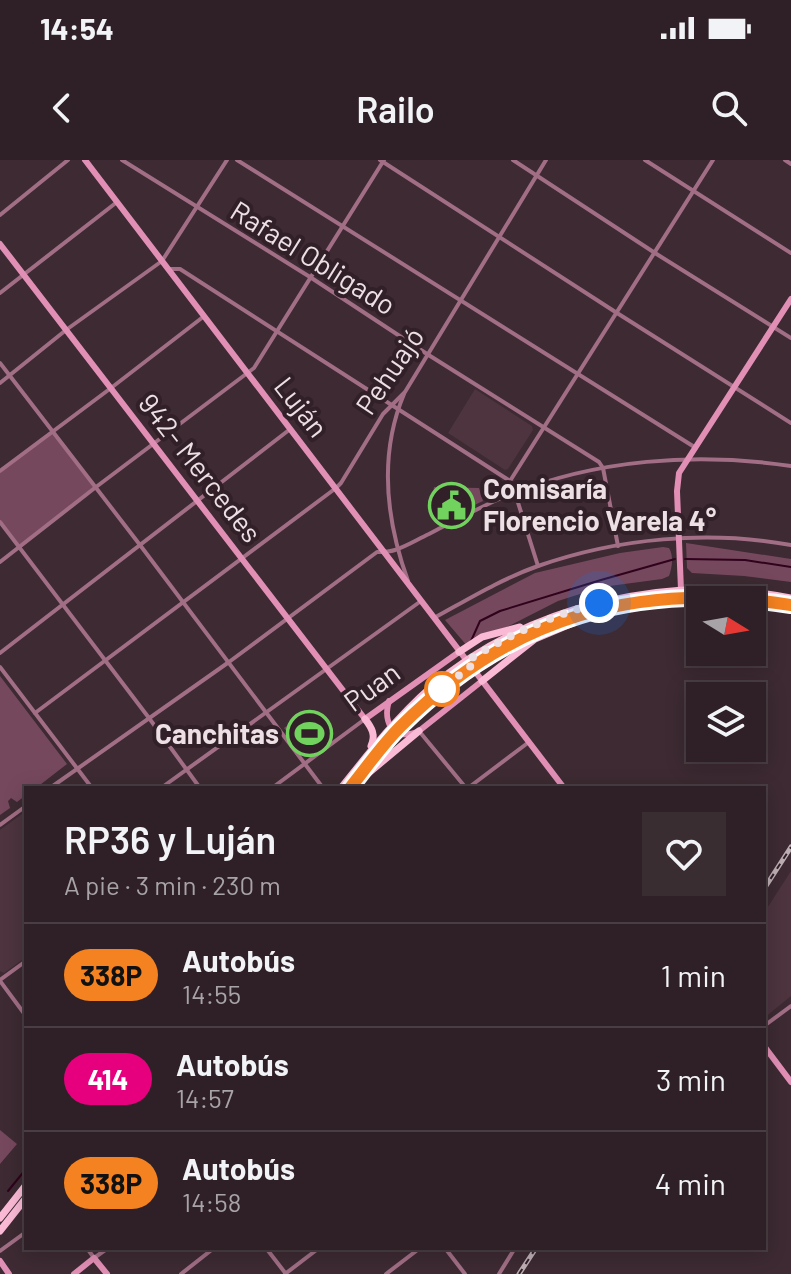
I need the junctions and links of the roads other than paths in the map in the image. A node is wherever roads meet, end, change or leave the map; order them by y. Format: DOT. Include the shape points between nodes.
graph roads {
  1 [pos="68,160"];
  2 [pos="85,160"];
  3 [pos="122,160"];
  4 [pos="227,160"];
  5 [pos="237,160"];
  6 [pos="513,160"];
  7 [pos="546,160"];
  8 [pos="645,160"];
  9 [pos="713,160"];
  10 [pos="785,160"];
  11 [pos="382,161"];
  12 [pos="791,164"];
  13 [pos="537,175"];
  14 [pos="694,190"];
  15 [pos="117,202"];
  16 [pos="195,207"];
  17 [pos="0,215"];
  18 [pos="342,226"];
  19 [pos="500,236"];
  20 [pos="0,244"];
  21 [pos="655,253"];
  22 [pos="791,253"];
  23 [pos="162,261"];
  24 [pos="169,269"];
  25 [pos="24,275"];
  26 [pos="310,277"];
  27 [pos="0,293"];
  28 [pos="461,299"];
  29 [pos="791,299"];
  30 [pos="617,313"];
  31 [pos="203,317"];
  32 [pos="773,327"];
  33 [pos="66,330"];
  34 [pos="276,332"];
  35 [pos="791,338"];
  36 [pos="427,354"];
  37 [pos="0,363"];
  38 [pos="247,374"];
  39 [pos="579,374"];
  40 [pos="10,376"];
  41 [pos="0,383"];
  42 [pos="734,387"];
  43 [pos="111,388"];
  44 [pos="405,392"];
  45 [pos="391,406"];
  46 [pos="397,410"];
  47 [pos="791,423"];
  48 [pos="544,427"];
  49 [pos="290,429"];
  50 [pos="52,431"];
  51 [pos="154,444"];
  52 [pos="696,448"];
  53 [pos="688,458"];
  54 [pos="791,466"];
  55 [pos="603,468"];
  56 [pos="0,471"];
  57 [pos="510,481"];
  58 [pos="96,487"];
  59 [pos="336,488"];
  60 [pos="515,493"];
  61 [pos="503,497"];
  62 [pos="198,501"];
  63 [pos="0,522"];
  64 [pos="679,538"];
  65 [pos="140,545"];
  66 [pos="791,545"];
  67 [pos="618,546"];
  68 [pos="19,547"];
  69 [pos="397,550"];
  70 [pos="384,552"];
  71 [pos="241,558"];
  72 [pos="0,562"];
  73 [pos="538,566"];
  74 [pos="410,587"];
  75 [pos="681,590"];
  76 [pos="791,598"];
  77 [pos="183,601"];
  78 [pos="421,601"];
  79 [pos="62,604"];
  80 [pos="791,605"];
  81 [pos="601,610"];
  82 [pos="553,617"];
  83 [pos="287,618"];
  84 [pos="434,618"];
  85 [pos="459,652"];
  86 [pos="0,653"];
  87 [pos="105,660"];
  88 [pos="229,662"];
  89 [pos="469,664"];
  90 [pos="0,667"];
  91 [pos="326,669"];
  92 [pos="482,681"];
  93 [pos="389,701"];
  94 [pos="35,713"];
  95 [pos="265,713"];
  96 [pos="149,718"];
  97 [pos="365,719"];
  98 [pos="393,729"];
  99 [pos="419,731"];
  100 [pos="529,742"];
  101 [pos="362,762"];
  102 [pos="304,764"];
  103 [pos="76,769"];
  104 [pos="187,770"];
  105 [pos="53,786"];
  106 [pos="90,786"];
  107 [pos="164,786"];
  108 [pos="199,786"];
  109 [pos="275,786"];
  110 [pos="321,786"];
  111 [pos="343,786"];
  112 [pos="351,786"];
  113 [pos="352,786"];
  114 [pos="465,786"];
  115 [pos="470,786"];
  116 [pos="562,786"];
  117 [pos="24,807"];
  118 [pos="0,825"];
  119 [pos="24,962"];
  120 [pos="0,980"];
  121 [pos="791,1006"];
  122 [pos="24,1013"];
  123 [pos="766,1025"];
  124 [pos="766,1049"];
  125 [pos="791,1082"];
  126 [pos="24,1188"];
  127 [pos="24,1201"];
  128 [pos="0,1218"];
  129 [pos="0,1231"];
  130 [pos="24,1233"];
  131 [pos="88,1250"];
  132 [pos="105,1250"];
  133 [pos="211,1250"];
  134 [pos="268,1250"];
  135 [pos="316,1250"];
  136 [pos="417,1250"];
  137 [pos="447,1250"];
  138 [pos="514,1250"];
  139 [pos="0,1251"];
  140 [pos="94,1258"];
  141 [pos="0,1261"];
  142 [pos="9,1274"];
  143 [pos="74,1274"];
  144 [pos="107,1274"];
  145 [pos="181,1274"];
  146 [pos="286,1274"];
  147 [pos="386,1274"];
  148 [pos="465,1274"];
  149 [pos="499,1274"];
  1 -- 17 [label="street"];
  2 -- 15 [label="main road, Luján"];
  3 -- 16 [label="street, Rafael Obligado"];
  4 -- 16 [label="street"];
  5 -- 18 [label="street"];
  6 -- 13 [label="street"];
  7 -- 13 [label="street, Pehuajó"];
  8 -- 14 [label="street"];
  9 -- 14 [label="street"];
  10 -- 12 [label="street"];
  11 -- 18 [label="street"];
  11 -- 19 [label="street"];
  13 -- 19 [label="street, Pehuajó"];
  13 -- 21 [label="street"];
  14 -- 21 [label="street"];
  14 -- 22 [label="street"];
  15 -- 23 [label="main road, Luján"];
  15 -- 25 [label="street"];
  16 -- 23 [label="street"];
  16 -- 26 [label="street, Rafael Obligado"];
  18 -- 26 [label="street"];
  18 -- 28 [label="street"];
  19 -- 28 [label="street, Pehuajó"];
  19 -- 30 [label="street"];
  20 -- 25 [label="main road, 942- Mercedes"];
  21 -- 30 [label="street"];
  21 -- 32 [label="street"];
  23 -- 24 [label="main road, Luján"];
  23 -- 33 [label="street"];
  24 -- 31 [label="main road, Luján"];
  24 -- 34 [label="street" via="180,269"];
  25 -- 27 [label="street"];
  25 -- 33 [label="main road, 942- Mercedes"];
  26 -- 34 [label="street"];
  26 -- 36 [label="street, Rafael Obligado"];
  28 -- 36 [label="street, Pehuajó"];
  28 -- 39 [label="street"];
  29 -- 32 [label="main road"];
  30 -- 39 [label="street"];
  30 -- 42 [label="street"];
  31 -- 38 [label="main road, Luján"];
  31 -- 43 [label="street"];
  32 -- 35 [label="street"];
  32 -- 42 [label="main road"];
  33 -- 40 [label="street"];
  33 -- 43 [label="main road, 942- Mercedes"];
  34 -- 38 [label="street"];
  34 -- 45 [label="street"];
  36 -- 44 [label="street, Pehuajó"];
  36 -- 48 [label="street, Rafael Obligado"];
  37 -- 40 [label="street"];
  38 -- 49 [label="main road, Luján"];
  38 -- 51 [label="street"];
  39 -- 48 [label="street"];
  39 -- 52 [label="street"];
  40 -- 41 [label="street"];
  40 -- 50 [label="street"];
  42 -- 47 [label="street"];
  42 -- 52 [label="main road"];
  43 -- 50 [label="street"];
  43 -- 51 [label="main road, 942- Mercedes"];
  44 -- 45 [label="street, Pehuajó"];
  44 -- 46 [label="street"];
  45 -- 46 [label="street"];
  45 -- 59 [label="street, Pehuajó"];
  46 -- 57 [label="street"];
  46 -- 69 [label="street" via="387,483"];
  48 -- 55 [label="street, Rafael Obligado"];
  48 -- 57 [label="street"];
  49 -- 59 [label="main road, Luján"];
  49 -- 62 [label="street"];
  50 -- 56 [label="street"];
  50 -- 58 [label="street"];
  51 -- 58 [label="street"];
  51 -- 62 [label="main road, 942- Mercedes"];
  52 -- 53 [label="main road"];
  53 -- 54 [label="street"];
  53 -- 55 [label="street"];
  53 -- 64 [label="main road" via="677,485"];
  55 -- 60 [label="street"];
  55 -- 67 [label="street"];
  57 -- 61 [label="street"];
  58 -- 65 [label="street"];
  58 -- 68 [label="street"];
  59 -- 70 [label="main road, Luján"];
  59 -- 71 [label="street, Pehuajó"];
  60 -- 61 [label="street"];
  60 -- 73 [label="street"];
  61 -- 69 [label="street"];
  62 -- 65 [label="street"];
  62 -- 71 [label="main road, 942- Mercedes"];
  63 -- 68 [label="street"];
  64 -- 66 [label="street"];
  64 -- 67 [label="street"];
  64 -- 75 [label="main road"];
  65 -- 77 [label="street"];
  65 -- 79 [label="street"];
  67 -- 73 [label="street"];
  68 -- 72 [label="street"];
  68 -- 79 [label="street"];
  69 -- 70 [label="street"];
  69 -- 74 [label="street"];
  70 -- 74 [label="main road, Luján"];
  70 -- 83 [label="street"];
  71 -- 77 [label="street, Pehuajó"];
  71 -- 83 [label="main road, 942- Mercedes"];
  73 -- 84 [label="street"];
  74 -- 78 [label="main road, Luján"];
  75 -- 76 [label="main road"];
  75 -- 82 [label="main road" via="623,597"];
  77 -- 87 [label="street, Pehuajó"];
  77 -- 88 [label="street"];
  78 -- 84 [label="main road, Luján"];
  78 -- 91 [label="street"];
  79 -- 86 [label="street"];
  79 -- 87 [label="street"];
  80 -- 81 [label="main road" via="696,597"];
  81 -- 89 [label="main road"];
  81 -- 92 [label="main road" via="535,639"];
  82 -- 85 [label="main road" via="482,637"];
  82 -- 89 [label="main road" via="505,639"];
  83 -- 88 [label="street"];
  83 -- 91 [label="main road, 942- Mercedes"];
  84 -- 85 [label="main road, Luján"];
  85 -- 89 [label="main road, Luján"];
  85 -- 93 [label="main road, Puan"];
  87 -- 94 [label="street, Pehuajó"];
  87 -- 96 [label="street"];
  88 -- 95 [label="street"];
  88 -- 96 [label="street"];
  89 -- 92 [label="main road, Luján"];
  89 -- 98 [label="main road"];
  90 -- 94 [label="street"];
  91 -- 95 [label="street"];
  91 -- 97 [label="main road, 942- Mercedes"];
  92 -- 99 [label="main road"];
  92 -- 100 [label="main road, Luján"];
  93 -- 97 [label="main road, Puan"];
  93 -- 98 [label="main road" via="386,718"];
  94 -- 103 [label="street"];
  95 -- 102 [label="street"];
  95 -- 104 [label="street"];
  96 -- 103 [label="street"];
  96 -- 104 [label="street"];
  97 -- 101 [label="main road" via="374,739"];
  97 -- 102 [label="street, Puan"];
  98 -- 99 [label="main road" via="409,736"];
  98 -- 101 [label="main road"];
  98 -- 112 [label="main road"];
  99 -- 113 [label="main road"];
  99 -- 114 [label="street"];
  100 -- 115 [label="street"];
  100 -- 116 [label="main road, Luján"];
  101 -- 111 [label="main road"];
  102 -- 109 [label="street, Puan"];
  102 -- 110 [label="street"];
  103 -- 105 [label="street"];
  103 -- 106 [label="street"];
  104 -- 107 [label="street"];
  104 -- 108 [label="street"];
  117 -- 118 [label="street"];
  119 -- 120 [label="street"];
  120 -- 122 [label="street"];
  121 -- 123 [label="street"];
  124 -- 125 [label="main road"];
  126 -- 128 [label="main road"];
  127 -- 129 [label="main road"];
  130 -- 139 [label="street"];
  131 -- 140 [label="street"];
  132 -- 140 [label="street"];
  133 -- 145 [label="street"];
  134 -- 146 [label="street"];
  135 -- 146 [label="street"];
  136 -- 147 [label="street"];
  137 -- 148 [label="street"];
  138 -- 149 [label="street"];
  140 -- 143 [label="main road"];
  140 -- 144 [label="main road"];
  141 -- 142 [label="main road"];
}
